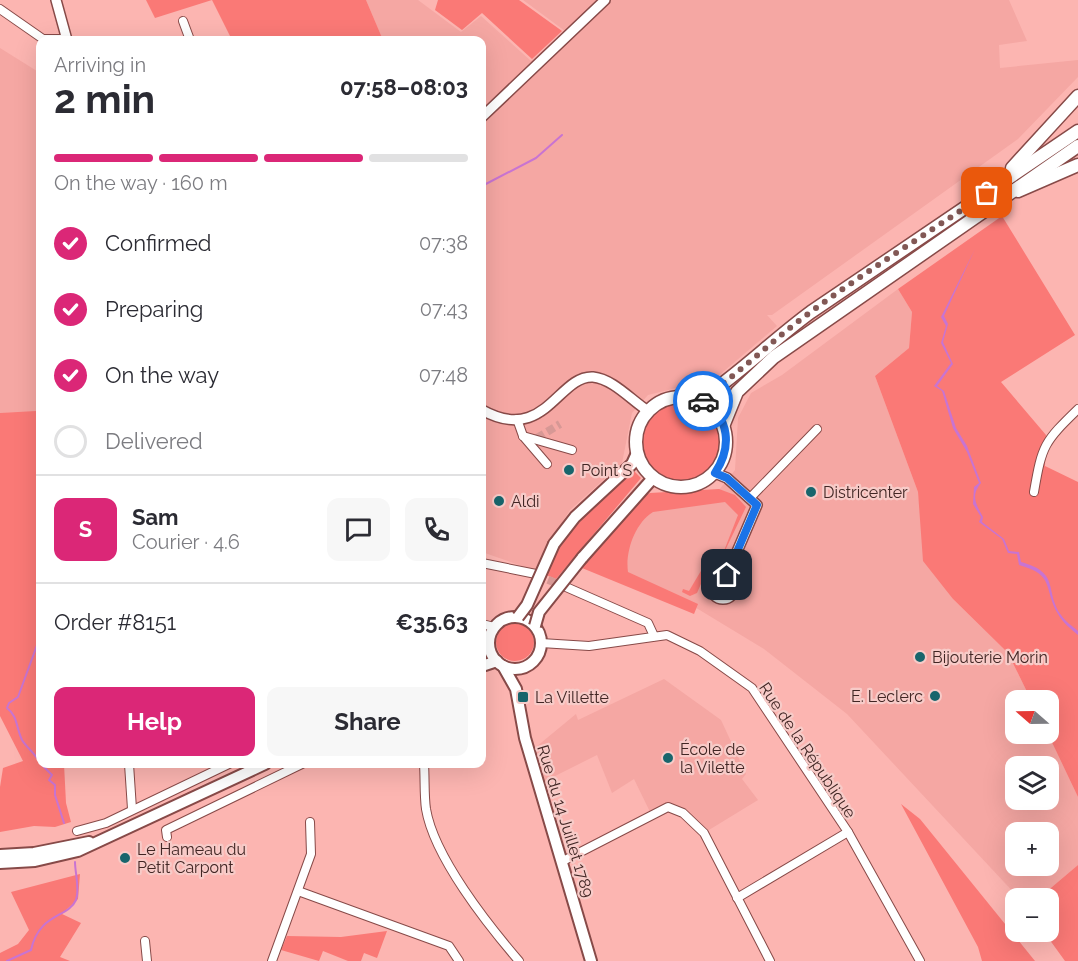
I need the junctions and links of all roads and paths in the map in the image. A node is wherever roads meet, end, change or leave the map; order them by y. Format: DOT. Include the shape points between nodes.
graph roads {
  1 [pos="56,0"];
  2 [pos="605,0"];
  3 [pos="0,9"];
  4 [pos="183,21"];
  5 [pos="39,36"];
  6 [pos="66,36"];
  7 [pos="189,36"];
  8 [pos="1078,96"];
  9 [pos="486,113"];
  10 [pos="1078,131"];
  11 [pos="1078,146"];
  12 [pos="1078,165"];
  13 [pos="1011,192"];
  14 [pos="969,205"];
  15 [pos="700,400"];
  16 [pos="1078,410"];
  17 [pos="648,411"];
  18 [pos="486,412"];
  19 [pos="517,419"];
  20 [pos="724,424"];
  21 [pos="817,429"];
  22 [pos="523,435"];
  23 [pos="572,450"];
  24 [pos="637,453"];
  25 [pos="548,464"];
  26 [pos="715,473"];
  27 [pos="653,478"];
  28 [pos="1034,492"];
  29 [pos="751,497"];
  30 [pos="486,564"];
  31 [pos="536,574"];
  32 [pos="727,575"];
  33 [pos="566,587"];
  34 [pos="518,617"];
  35 [pos="486,625"];
  36 [pos="535,626"];
  37 [pos="494,627"];
  38 [pos="654,636"];
  39 [pos="541,643"];
  40 [pos="486,647"];
  41 [pos="486,650"];
  42 [pos="500,664"];
  43 [pos="486,666"];
  44 [pos="525,667"];
  45 [pos="516,689"];
  46 [pos="129,768"];
  47 [pos="221,768"];
  48 [pos="256,768"];
  49 [pos="294,768"];
  50 [pos="424,768"];
  51 [pos="132,810"];
  52 [pos="310,822"];
  53 [pos="76,831"];
  54 [pos="848,832"];
  55 [pos="167,837"];
  56 [pos="0,847"];
  57 [pos="76,848"];
  58 [pos="34,853"];
  59 [pos="0,855"];
  60 [pos="563,861"];
  61 [pos="0,863"];
  62 [pos="298,891"];
  63 [pos="737,898"];
  64 [pos="145,941"];
  65 [pos="147,961"];
  66 [pos="272,961"];
  67 [pos="459,961"];
  68 [pos="519,961"];
  69 [pos="591,961"];
  70 [pos="770,961"];
  71 [pos="920,961"];
  1 -- 6 [label="street"];
  2 -- 9 [label="street"];
  3 -- 5 [label="street"];
  4 -- 7 [label="street"];
  8 -- 14 [label="main road" via="1025,157"];
  10 -- 14 [label="main road"];
  11 -- 13 [label="main road"];
  12 -- 13 [label="main road" via="1023,191"];
  13 -- 20 [label="main road" via="774,357 737,393"];
  14 -- 15 [label="main road" via="811,312"];
  15 -- 17 [label="main road" via="672,397"];
  15 -- 20 [label="main road"];
  16 -- 28 [label="street" via="1049,437 1040,457"];
  17 -- 19 [label="street" via="608,382 592,377 573,384 545,410"];
  17 -- 24 [label="main road" via="636,438"];
  18 -- 19 [label="street"];
  19 -- 22 [label="street"];
  20 -- 26 [label="main road" via="726,450"];
  21 -- 29 [label="street"];
  22 -- 23 [label="street"];
  22 -- 25 [label="street"];
  24 -- 27 [label="main road"];
  24 -- 34 [label="main road, bridge" via="632,464 575,517 554,544"];
  26 -- 27 [label="main road" via="705,481 678,488"];
  26 -- 29 [label="street"];
  27 -- 36 [label="main road, bridge" via="582,558 539,612"];
  29 -- 32 [label="street" via="757,505"];
  30 -- 31 [label="street"];
  33 -- 38 [label="street" via="648,623"];
  34 -- 36 [label="main road"];
  34 -- 37 [label="main road" via="505,619"];
  35 -- 37 [label="street"];
  36 -- 39 [label="main road"];
  37 -- 40 [label="main road"];
  38 -- 39 [label="street, Rue de la République" via="589,646"];
  38 -- 54 [label="street, Rue de la République" via="668,636 700,651 752,688"];
  39 -- 44 [label="main road" via="537,656"];
  41 -- 42 [label="main road"];
  42 -- 43 [label="main road"];
  42 -- 44 [label="main road"];
  42 -- 45 [label="main road, Rue du 14 Juillet 1789"];
  44 -- 45 [label="main road"];
  45 -- 60 [label="main road, Rue du 14 Juillet 1789" via="525,738"];
  46 -- 51 [label="street"];
  47 -- 51 [label="street"];
  48 -- 57 [label="main road" via="102,840"];
  49 -- 55 [label="street" via="166,830"];
  50 -- 68 [label="street" via="426,811 445,859 497,936"];
  51 -- 53 [label="street" via="106,823"];
  52 -- 62 [label="street" via="311,854"];
  54 -- 63 [label="street"];
  54 -- 71 [label="street, Rue de la République"];
  56 -- 58 [label="main road"];
  57 -- 58 [label="main road"];
  57 -- 61 [label="main road" via="35,861"];
  58 -- 59 [label="main road"];
  60 -- 63 [label="street" via="668,807 683,813 704,833"];
  60 -- 69 [label="main road, Rue du 14 Juillet 1789"];
  62 -- 66 [label="street"];
  62 -- 67 [label="street" via="449,946"];
  63 -- 70 [label="street"];
  64 -- 65 [label="street"];
}
